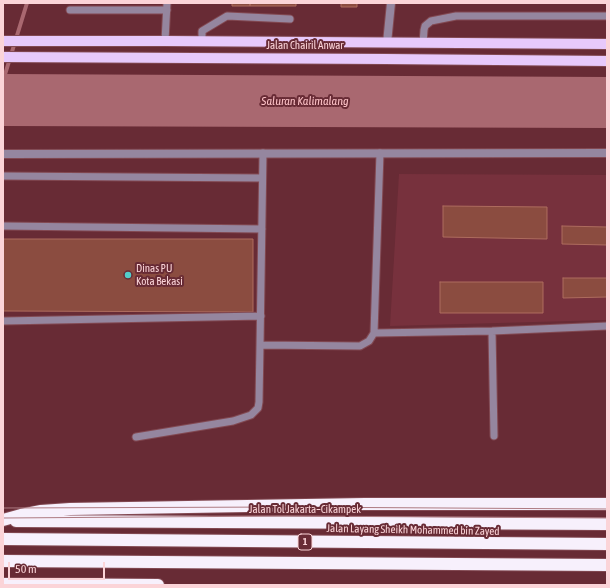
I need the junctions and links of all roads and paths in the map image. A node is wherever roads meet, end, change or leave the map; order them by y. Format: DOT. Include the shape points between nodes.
graph roads {
  1 [pos="391,3"];
  2 [pos="167,6"];
  3 [pos="70,10"];
  4 [pos="607,16"];
  5 [pos="290,19"];
  6 [pos="3,41"];
  7 [pos="165,41"];
  8 [pos="202,41"];
  9 [pos="387,42"];
  10 [pos="423,43"];
  11 [pos="607,44"];
  12 [pos="3,57"];
  13 [pos="165,58"];
  14 [pos="385,58"];
  15 [pos="607,61"];
  16 [pos="263,153"];
  17 [pos="380,153"];
  18 [pos="607,153"];
  19 [pos="3,154"];
  20 [pos="3,176"];
  21 [pos="262,178"];
  22 [pos="3,226"];
  23 [pos="262,229"];
  24 [pos="260,316"];
  25 [pos="3,321"];
  26 [pos="607,326"];
  27 [pos="492,331"];
  28 [pos="374,333"];
  29 [pos="260,345"];
  30 [pos="494,436"];
  31 [pos="136,437"];
  32 [pos="607,504"];
  33 [pos="3,521"];
  34 [pos="607,524"];
  35 [pos="3,539"];
  36 [pos="607,544"];
  37 [pos="3,561"];
  38 [pos="607,565"];
  39 [pos="3,584"];
  40 [pos="158,585"];
  1 -- 9 [label="street"];
  2 -- 3 [label="lane"];
  2 -- 7 [label="lane"];
  4 -- 10 [label="lane" via="456,16 431,21 425,28"];
  5 -- 8 [label="lane" via="227,16 202,31"];
  6 -- 7 [label="main road, Jalan Chairil Anwar"];
  7 -- 8 [label="main road, Jalan Chairil Anwar"];
  7 -- 13 [label="main road"];
  8 -- 9 [label="main road, Jalan Chairil Anwar"];
  9 -- 10 [label="main road, Jalan Chairil Anwar"];
  9 -- 14 [label="main road"];
  10 -- 11 [label="main road, Jalan Chairil Anwar"];
  12 -- 13 [label="main road, Jalan Chairil Anwar"];
  13 -- 14 [label="main road, Jalan Chairil Anwar"];
  14 -- 15 [label="main road, Jalan Chairil Anwar"];
  16 -- 17 [label="street"];
  16 -- 19 [label="street"];
  16 -- 21 [label="lane"];
  17 -- 18 [label="street"];
  17 -- 28 [label="lane"];
  20 -- 21 [label="lane"];
  21 -- 23 [label="lane"];
  22 -- 23 [label="lane"];
  23 -- 24 [label="lane"];
  24 -- 25 [label="lane"];
  24 -- 29 [label="lane"];
  26 -- 27 [label="lane"];
  27 -- 28 [label="lane"];
  27 -- 30 [label="lane"];
  28 -- 29 [label="lane" via="369,341 360,346"];
  29 -- 31 [label="lane" via="259,402 258,408 251,415 233,421"];
  32 -- 33 [label="highway" via="365,504 70,509 41,511"];
  33 -- 34 [label="highway, Jalan Tol Jakarta–Cikampek / 1"];
  35 -- 36 [label="highway, Jalan Layang Sheikh Mohammed bin Zayed / 1"];
  37 -- 38 [label="highway, 1"];
  39 -- 40 [label="highway"];
}
